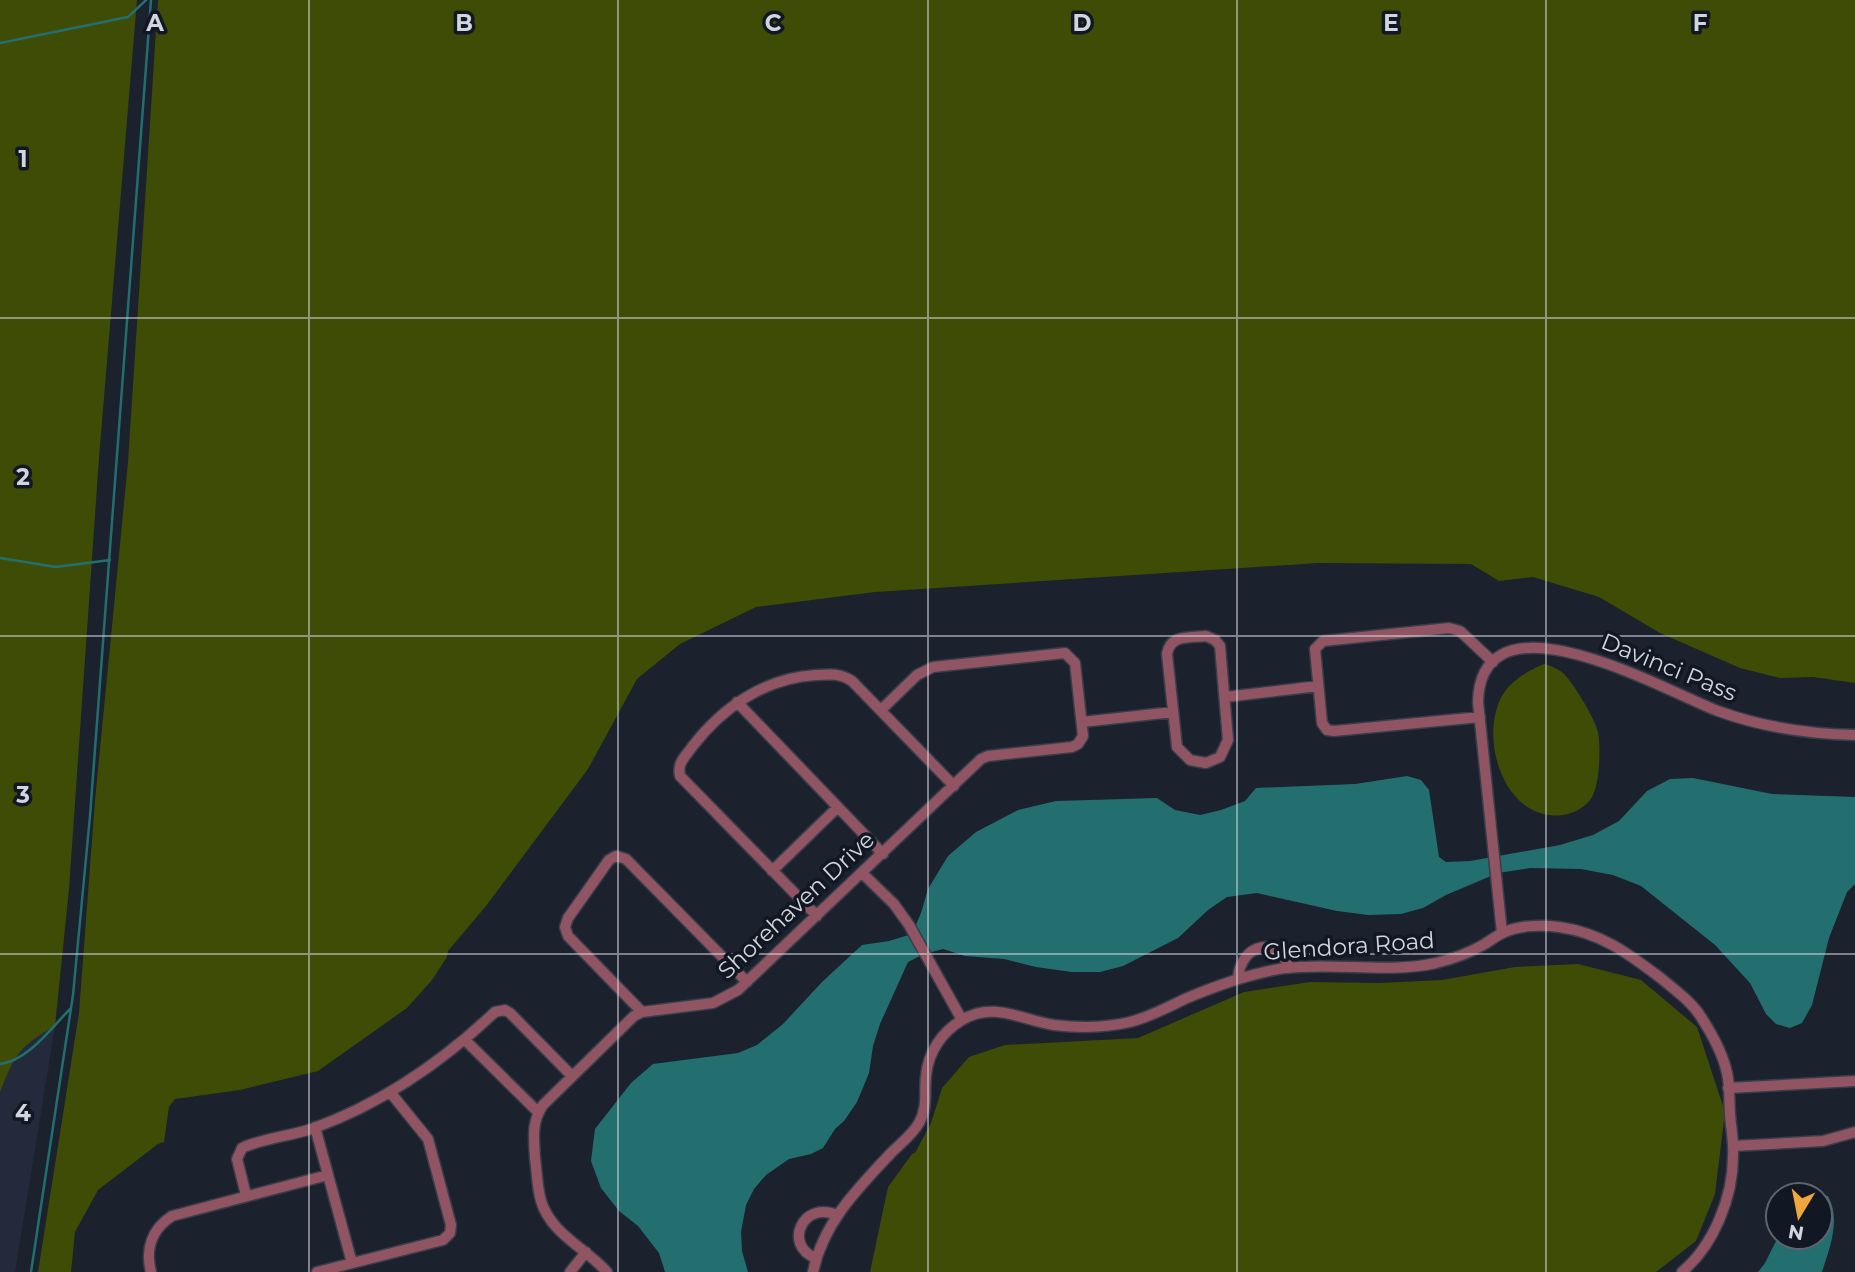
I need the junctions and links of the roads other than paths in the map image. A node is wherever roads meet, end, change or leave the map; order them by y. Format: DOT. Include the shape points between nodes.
graph roads {
  1 [pos="1493,662"];
  2 [pos="1318,686"];
  3 [pos="1225,696"];
  4 [pos="737,702"];
  5 [pos="881,710"];
  6 [pos="1173,712"];
  7 [pos="1480,717"];
  8 [pos="1082,722"];
  9 [pos="1855,735"];
  10 [pos="954,786"];
  11 [pos="838,807"];
  12 [pos="883,854"];
  13 [pos="772,871"];
  14 [pos="862,873"];
  15 [pos="817,916"];
  16 [pos="1502,933"];
  17 [pos="1289,968"];
  18 [pos="1238,979"];
  19 [pos="747,982"];
  20 [pos="642,1012"];
  21 [pos="962,1020"];
  22 [pos="465,1040"];
  23 [pos="572,1076"];
  24 [pos="1855,1081"];
  25 [pos="1728,1088"];
  26 [pos="390,1092"];
  27 [pos="538,1112"];
  28 [pos="315,1127"];
  29 [pos="1855,1132"];
  30 [pos="1733,1146"];
  31 [pos="328,1175"];
  32 [pos="246,1195"];
  33 [pos="837,1215"];
  34 [pos="586,1252"];
  35 [pos="816,1258"];
  36 [pos="352,1263"];
  37 [pos="150,1272"];
  38 [pos="317,1272"];
  39 [pos="570,1272"];
  40 [pos="607,1272"];
  41 [pos="813,1272"];
  42 [pos="1682,1272"];
  1 -- 2 [label="street" via="1460,631 1449,628 1323,641 1315,649"];
  1 -- 7 [label="street" via="1479,692"];
  1 -- 9 [label="street, Davinci Pass" via="1518,648 1588,656 1718,711 1758,723 1792,731"];
  2 -- 3 [label="street"];
  2 -- 7 [label="street" via="1322,723 1331,731"];
  3 -- 6 [label="street" via="1228,743 1211,762 1194,762 1179,751"];
  3 -- 6 [label="street" via="1218,643 1206,636 1176,639 1167,654"];
  4 -- 5 [label="street" via="774,683 830,674 852,681"];
  4 -- 11 [label="street"];
  4 -- 13 [label="street" via="699,738 680,762 679,771"];
  5 -- 8 [label="street" via="917,675 933,667 1061,652 1069,654 1074,663"];
  5 -- 10 [label="street"];
  6 -- 8 [label="street"];
  7 -- 16 [label="street"];
  8 -- 10 [label="street, Shorehaven Drive" via="1083,736 1076,746 988,756"];
  10 -- 12 [label="street, Shorehaven Drive"];
  11 -- 12 [label="street"];
  11 -- 13 [label="street"];
  12 -- 14 [label="street, Shorehaven Drive"];
  13 -- 15 [label="street"];
  14 -- 15 [label="street, Shorehaven Drive"];
  14 -- 21 [label="street" via="909,925"];
  15 -- 19 [label="street, Shorehaven Drive"];
  16 -- 17 [label="street, Glendora Road" via="1461,955 1424,965"];
  16 -- 25 [label="street, Glendora Road" via="1559,927 1622,948 1700,1014 1721,1053"];
  17 -- 18 [label="street, Glendora Road"];
  17 -- 18 [label="street" via="1278,952 1260,948 1241,961"];
  18 -- 21 [label="street, Glendora Road" via="1148,1016 1110,1026 1068,1027 992,1011"];
  19 -- 20 [label="street, Shorehaven Drive" via="713,1003"];
  19 -- 20 [label="street" via="626,859 616,856 565,927 568,936"];
  20 -- 23 [label="street"];
  21 -- 33 [label="street" via="943,1036 931,1055 924,1111 917,1127"];
  22 -- 23 [label="street" via="495,1012 505,1010"];
  22 -- 26 [label="street"];
  22 -- 27 [label="street"];
  23 -- 27 [label="street"];
  24 -- 25 [label="street"];
  25 -- 30 [label="street, Glendora Road"];
  26 -- 28 [label="street"];
  26 -- 36 [label="street" via="432,1147 451,1229 443,1240"];
  27 -- 34 [label="street" via="533,1132 542,1205 555,1225"];
  28 -- 31 [label="street"];
  28 -- 32 [label="street" via="242,1148 237,1159"];
  29 -- 30 [label="street" via="1823,1141"];
  30 -- 42 [label="street, Glendora Road" via="1725,1207 1714,1230"];
  31 -- 32 [label="street"];
  31 -- 36 [label="street"];
  32 -- 37 [label="street" via="166,1220 150,1244"];
  33 -- 35 [label="street"];
  33 -- 35 [label="street" via="818,1212 800,1228 804,1252"];
  34 -- 39 [label="street"];
  34 -- 40 [label="street"];
  35 -- 41 [label="street"];
  36 -- 38 [label="street"];
}
